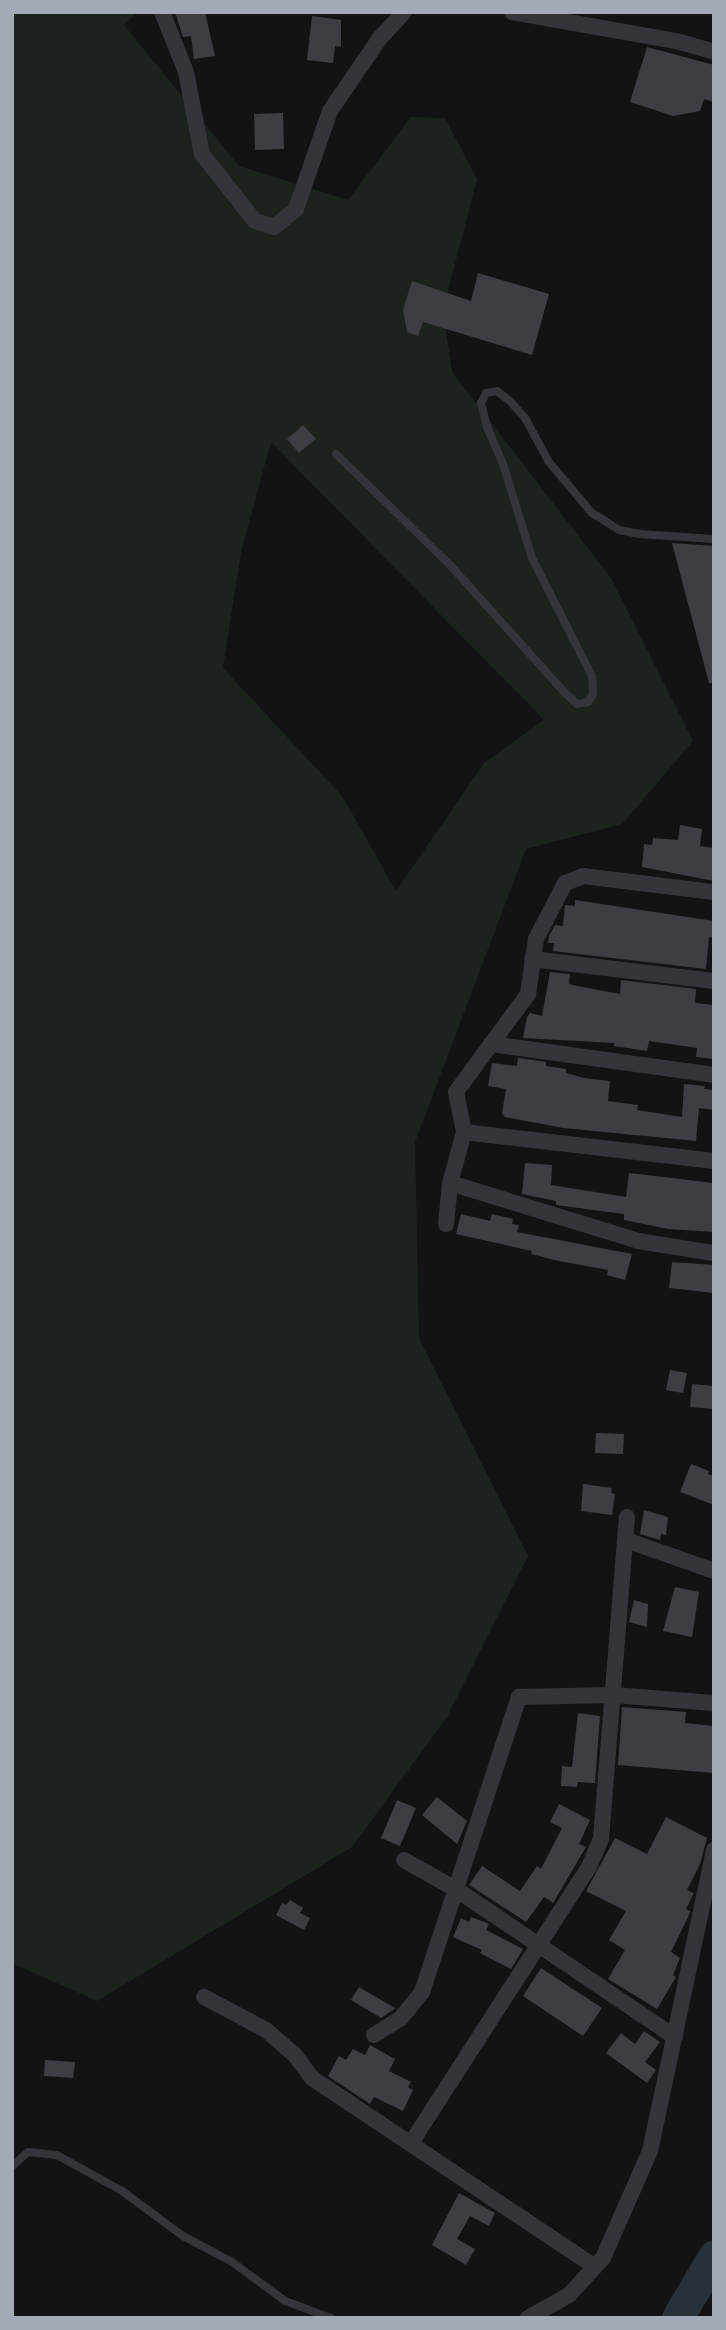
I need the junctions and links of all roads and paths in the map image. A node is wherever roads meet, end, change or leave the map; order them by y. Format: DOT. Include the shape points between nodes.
graph roads {
  1 [pos="162,12"];
  2 [pos="404,12"];
  3 [pos="512,12"];
  4 [pos="714,52"];
  5 [pos="336,454"];
  6 [pos="714,538"];
  7 [pos="714,892"];
  8 [pos="532,959"];
  9 [pos="714,981"];
  10 [pos="491,1044"];
  11 [pos="714,1075"];
  12 [pos="464,1132"];
  13 [pos="714,1161"];
  14 [pos="450,1183"];
  15 [pos="446,1224"];
  16 [pos="714,1253"];
  17 [pos="627,1517"];
  18 [pos="626,1540"];
  19 [pos="714,1571"];
  20 [pos="614,1695"];
  21 [pos="714,1703"];
  22 [pos="714,1850"];
  23 [pos="404,1860"];
  24 [pos="457,1890"];
  25 [pos="539,1945"];
  26 [pos="204,1997"];
  27 [pos="374,2035"];
  28 [pos="676,2036"];
  29 [pos="411,2143"];
  30 [pos="12,2166"];
  31 [pos="595,2267"];
  32 [pos="331,2318"];
  33 [pos="528,2318"];
  1 -- 2 [label="street" via="186,72 202,154 255,221 274,227 296,209 330,111 380,38"];
  3 -- 4 [label="street"];
  5 -- 6 [label="lane" via="451,566 577,704 588,702 593,694 593,676 532,558 484,415 481,403 486,393 497,391 511,402 549,462 592,513 619,530"];
  7 -- 8 [label="street" via="583,876 565,883 536,939"];
  8 -- 9 [label="street"];
  8 -- 10 [label="street" via="528,994"];
  10 -- 11 [label="street"];
  10 -- 12 [label="street" via="456,1092"];
  12 -- 13 [label="street"];
  12 -- 14 [label="street"];
  14 -- 15 [label="street"];
  14 -- 16 [label="street" via="638,1241"];
  17 -- 18 [label="street"];
  18 -- 19 [label="street"];
  18 -- 20 [label="street"];
  20 -- 21 [label="street"];
  20 -- 24 [label="street" via="519,1697"];
  20 -- 25 [label="street" via="601,1839 589,1867"];
  22 -- 28 [label="street"];
  23 -- 24 [label="street"];
  24 -- 25 [label="street"];
  24 -- 27 [label="street" via="422,1992 401,2018"];
  25 -- 28 [label="street"];
  25 -- 29 [label="street"];
  26 -- 29 [label="street" via="266,2029 294,2053 312,2078"];
  28 -- 31 [label="street" via="650,2151 619,2227"];
  29 -- 31 [label="street"];
  30 -- 32 [label="lane" via="28,2152 57,2155 122,2191 285,2301"];
  31 -- 33 [label="street" via="569,2295"];
}
